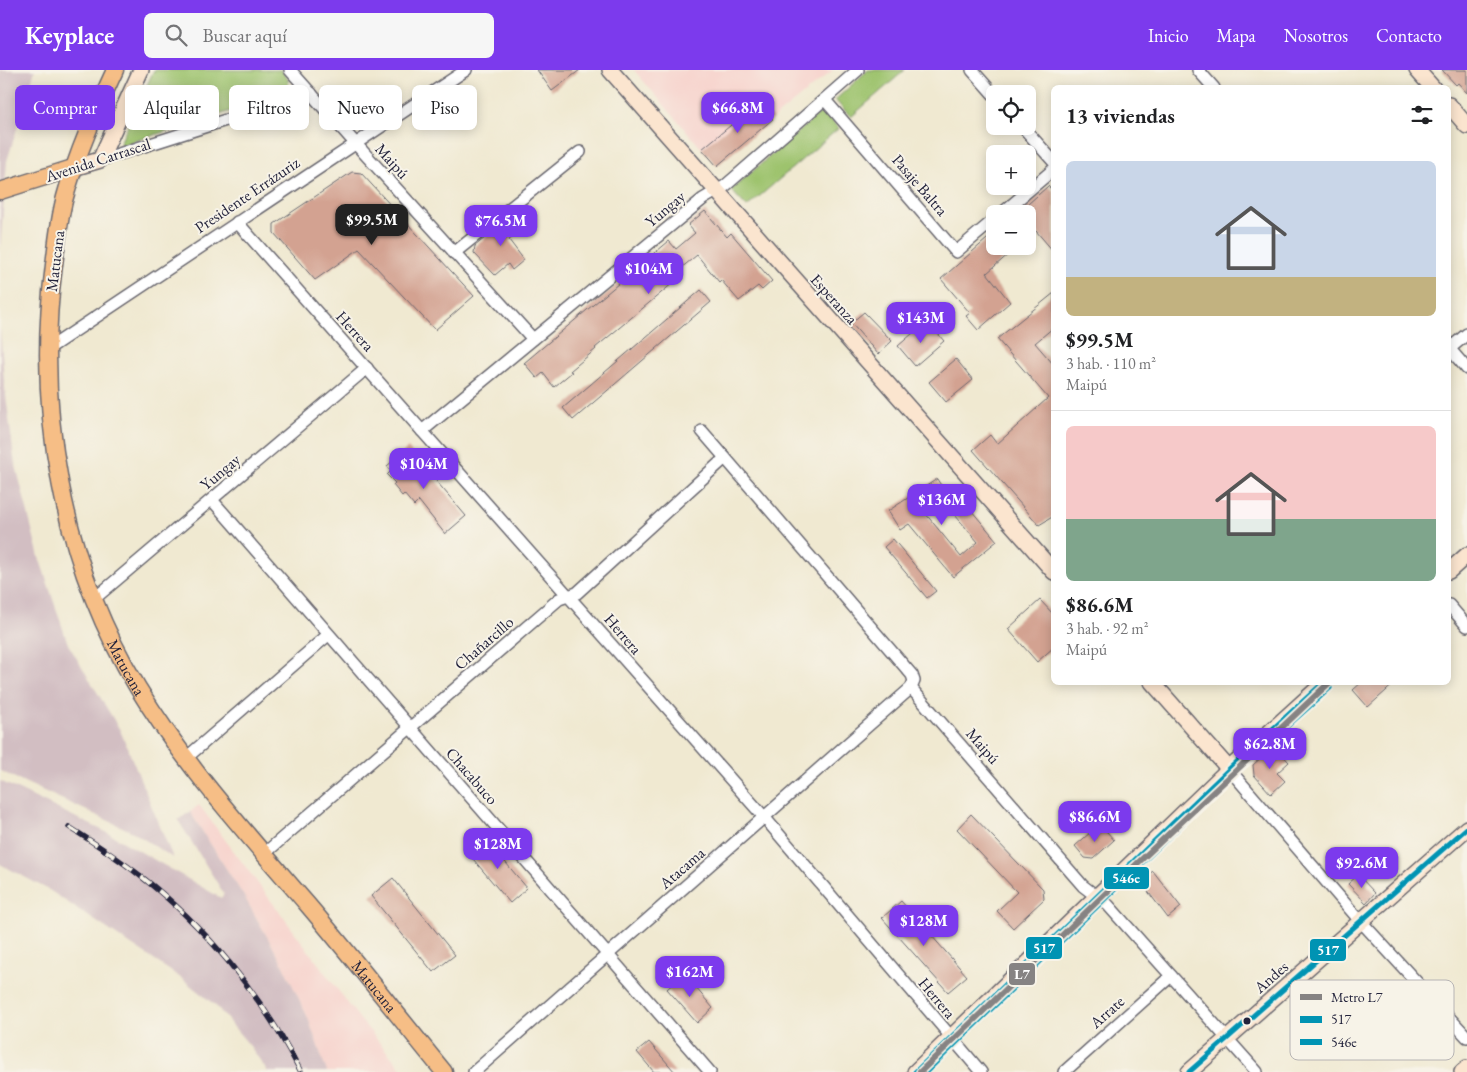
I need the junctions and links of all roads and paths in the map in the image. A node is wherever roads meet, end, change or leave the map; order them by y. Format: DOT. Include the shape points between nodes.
graph roads {
  1 [pos="115,70"];
  2 [pos="141,70"];
  3 [pos="290,70"];
  4 [pos="466,70"];
  5 [pos="610,70"];
  6 [pos="858,70"];
  7 [pos="972,70"];
  8 [pos="1198,70"];
  9 [pos="1417,70"];
  10 [pos="1211,85"];
  11 [pos="1430,85"];
  12 [pos="986,86"];
  13 [pos="311,93"];
  14 [pos="825,100"];
  15 [pos="1451,107"];
  16 [pos="1467,126"];
  17 [pos="1030,135"];
  18 [pos="355,143"];
  19 [pos="580,152"];
  20 [pos="1051,159"];
  21 [pos="100,160"];
  22 [pos="73,168"];
  23 [pos="1051,172"];
  24 [pos="0,191"];
  25 [pos="715,191"];
  26 [pos="1012,205"];
  27 [pos="237,222"];
  28 [pos="986,227"];
  29 [pos="454,253"];
  30 [pos="1467,334"];
  31 [pos="533,339"];
  32 [pos="1451,347"];
  33 [pos="48,349"];
  34 [pos="1451,351"];
  35 [pos="367,368"];
  36 [pos="1467,369"];
  37 [pos="422,431"];
  38 [pos="702,431"];
  39 [pos="725,458"];
  40 [pos="212,500"];
  41 [pos="1467,555"];
  42 [pos="1051,569"];
  43 [pos="1451,569"];
  44 [pos="568,596"];
  45 [pos="94,600"];
  46 [pos="1451,607"];
  47 [pos="1467,626"];
  48 [pos="328,635"];
  49 [pos="1155,685"];
  50 [pos="1322,685"];
  51 [pos="911,688"];
  52 [pos="410,729"];
  53 [pos="185,759"];
  54 [pos="1229,769"];
  55 [pos="764,817"];
  56 [pos="1467,828"];
  57 [pos="264,854"];
  58 [pos="1097,897"];
  59 [pos="1361,922"];
  60 [pos="607,955"];
  61 [pos="1171,976"];
  62 [pos="1294,980"];
  63 [pos="1414,980"];
  64 [pos="1290,983"];
  65 [pos="1454,1023"];
  66 [pos="1467,1037"];
  67 [pos="950,1038"];
  68 [pos="1227,1038"];
  69 [pos="1467,1068"];
  70 [pos="444,1072"];
  71 [pos="474,1072"];
  72 [pos="710,1072"];
  73 [pos="915,1072"];
  74 [pos="981,1072"];
  75 [pos="1064,1072"];
  76 [pos="1189,1072"];
  77 [pos="1257,1072"];
  78 [pos="1462,1072"];
  1 -- 22 [label="main road, Matucana"];
  2 -- 21 [label="main road"];
  3 -- 13 [label="street, Maipú"];
  4 -- 18 [label="street, Presidente Errázuriz"];
  5 -- 25 [label="main road, Esperanza"];
  6 -- 14 [label="street, Yungay"];
  7 -- 12 [label="street"];
  8 -- 10 [label="street"];
  9 -- 11 [label="main road"];
  13 -- 18 [label="street, Maipú"];
  13 -- 21 [label="street, Avenida Carrascal"];
  14 -- 25 [label="street, Yungay" via="725,186"];
  14 -- 28 [label="street, Pasaje Baltra" via="956,252"];
  15 -- 16 [label="main road"];
  17 -- 20 [label="street"];
  18 -- 27 [label="street, Presidente Errázuriz"];
  18 -- 29 [label="street, Maipú"];
  19 -- 29 [label="street"];
  21 -- 22 [label="main road, Avenida Carrascal"];
  22 -- 24 [label="main road, Avenida Carrascal"];
  22 -- 33 [label="main road, Matucana" via="59,224"];
  23 -- 26 [label="street"];
  25 -- 31 [label="street, Yungay"];
  25 -- 42 [label="main road, Esperanza"];
  27 -- 33 [label="street, Presidente Errázuriz"];
  27 -- 35 [label="street, Herrera"];
  29 -- 31 [label="street, Maipú"];
  30 -- 32 [label="street"];
  31 -- 37 [label="street, Yungay"];
  33 -- 45 [label="main road, Matucana" via="53,441 68,513"];
  34 -- 36 [label="street"];
  35 -- 37 [label="street, Herrera"];
  35 -- 40 [label="street, Yungay"];
  37 -- 44 [label="street, Herrera"];
  38 -- 39 [label="street, Maipú"];
  39 -- 44 [label="street, Chañarcillo" via="577,592"];
  39 -- 51 [label="street, Maipú" via="912,675"];
  40 -- 45 [label="street, Yungay"];
  40 -- 48 [label="street, Chacabuco"];
  41 -- 43 [label="main road"];
  44 -- 52 [label="street, Chañarcillo" via="559,599"];
  44 -- 55 [label="street, Herrera"];
  45 -- 53 [label="main road, Matucana" via="137,686"];
  46 -- 47 [label="street"];
  48 -- 52 [label="street, Chacabuco"];
  48 -- 53 [label="street"];
  49 -- 54 [label="main road"];
  50 -- 54 [label="main road"];
  51 -- 55 [label="street, Atacama"];
  51 -- 58 [label="street, Maipú" via="1083,886"];
  52 -- 57 [label="street, Chañarcillo"];
  52 -- 60 [label="street, Chacabuco"];
  53 -- 57 [label="main road, Matucana"];
  54 -- 58 [label="main road"];
  54 -- 59 [label="street"];
  55 -- 60 [label="street, Atacama"];
  55 -- 67 [label="street, Herrera"];
  56 -- 59 [label="main road, Andes"];
  57 -- 70 [label="main road, Matucana"];
  58 -- 61 [label="street, Maipú" via="1108,905"];
  58 -- 67 [label="main road"];
  59 -- 62 [label="main road, Andes"];
  59 -- 63 [label="street"];
  60 -- 71 [label="street, Atacama"];
  60 -- 72 [label="street, Chacabuco"];
  61 -- 68 [label="street, Maipú"];
  61 -- 75 [label="street, Arrate"];
  64 -- 68 [label="main road, Andes"];
  65 -- 66 [label="street"];
  67 -- 73 [label="main road"];
  67 -- 74 [label="street, Herrera"];
  68 -- 76 [label="main road, Andes"];
  68 -- 77 [label="street, Maipú"];
  69 -- 78 [label="main road"];
}
